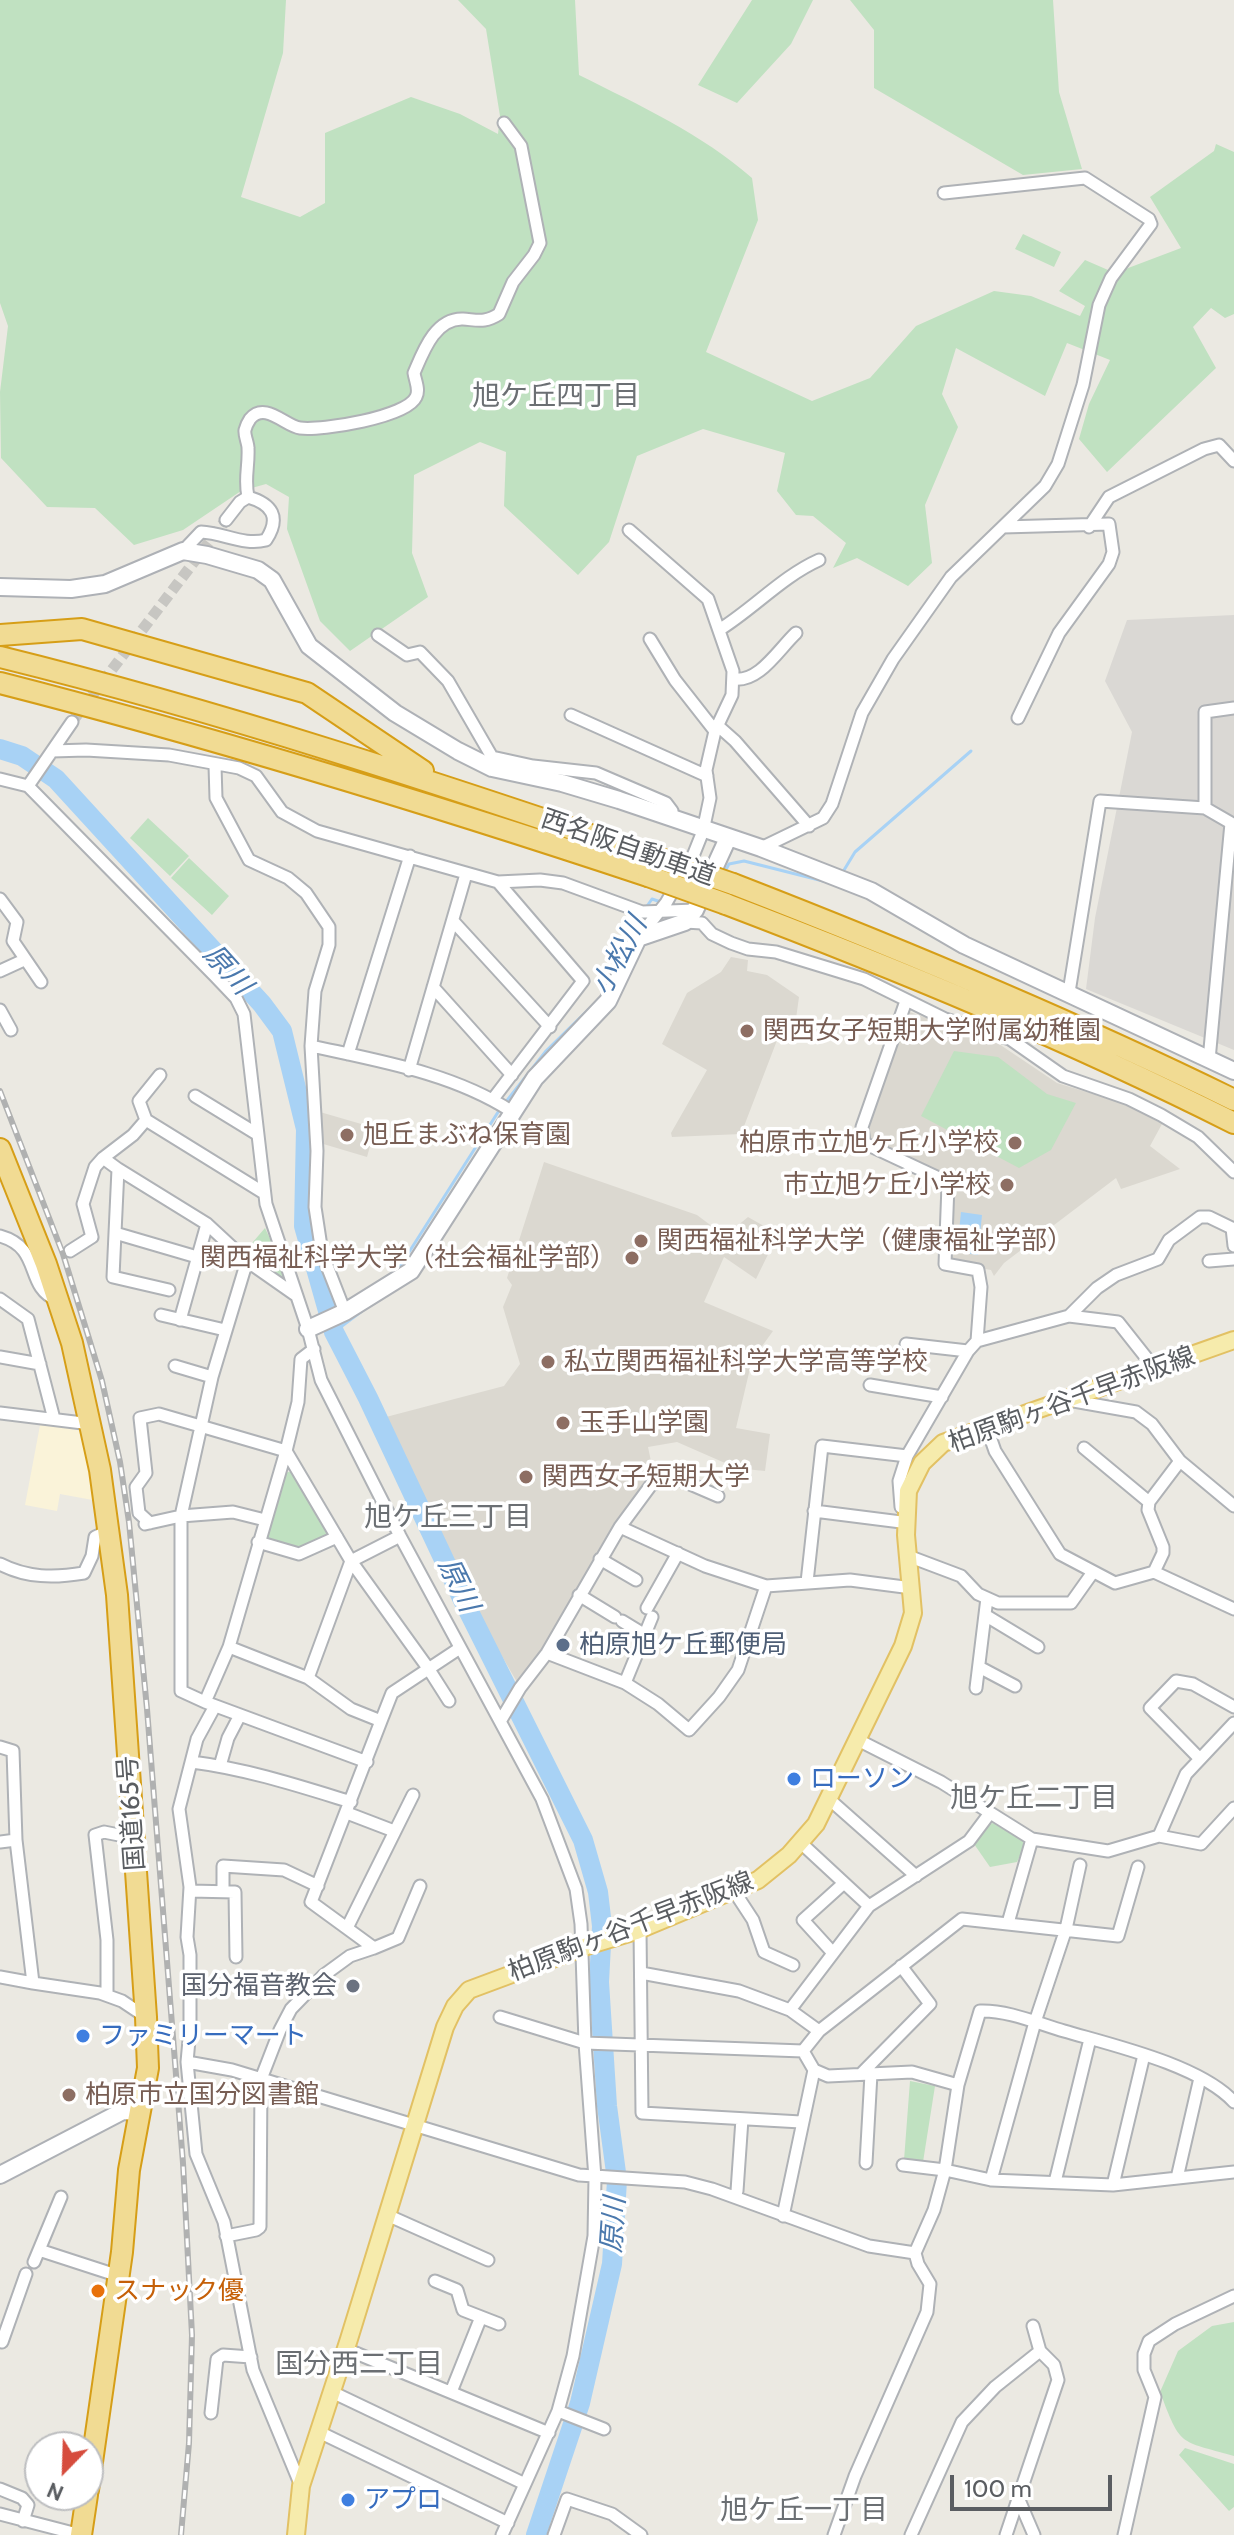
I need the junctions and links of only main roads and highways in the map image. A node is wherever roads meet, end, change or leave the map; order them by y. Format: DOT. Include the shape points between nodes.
graph roads {
  1 [pos="0,635"];
  2 [pos="0,657"];
  3 [pos="0,683"];
  4 [pos="444,785"];
  5 [pos="652,867"];
  6 [pos="1234,1100"];
  7 [pos="1234,1123"];
  8 [pos="0,1149"];
  9 [pos="1234,1340"];
  10 [pos="97,2431"];
  11 [pos="85,2511"];
  12 [pos="81,2535"];
  13 [pos="296,2535"];
  1 -- 4 [label="highway" via="82,629 307,693"];
  2 -- 4 [label="highway, 西名阪自動車道" via="187,705"];
  3 -- 5 [label="highway, 西名阪自動車道"];
  4 -- 5 [label="highway, 西名阪自動車道"];
  5 -- 6 [label="highway, 西名阪自動車道, bridge" via="733,884 859,933"];
  5 -- 7 [label="highway, 西名阪自動車道, bridge" via="726,904 945,989"];
  8 -- 10 [label="highway, 国道165号" via="72,1343 91,1424 117,1595 148,2068 129,2170"];
  9 -- 13 [label="main road, 柏原駒ヶ谷千早赤阪線" via="943,1443 922,1463 908,1491 904,1528 913,1613 903,1646 829,1799 801,1843 758,1880 638,1930 469,1990 455,2006 301,2486"];
  11 -- 12 [label="highway, 国道165号"];
}
